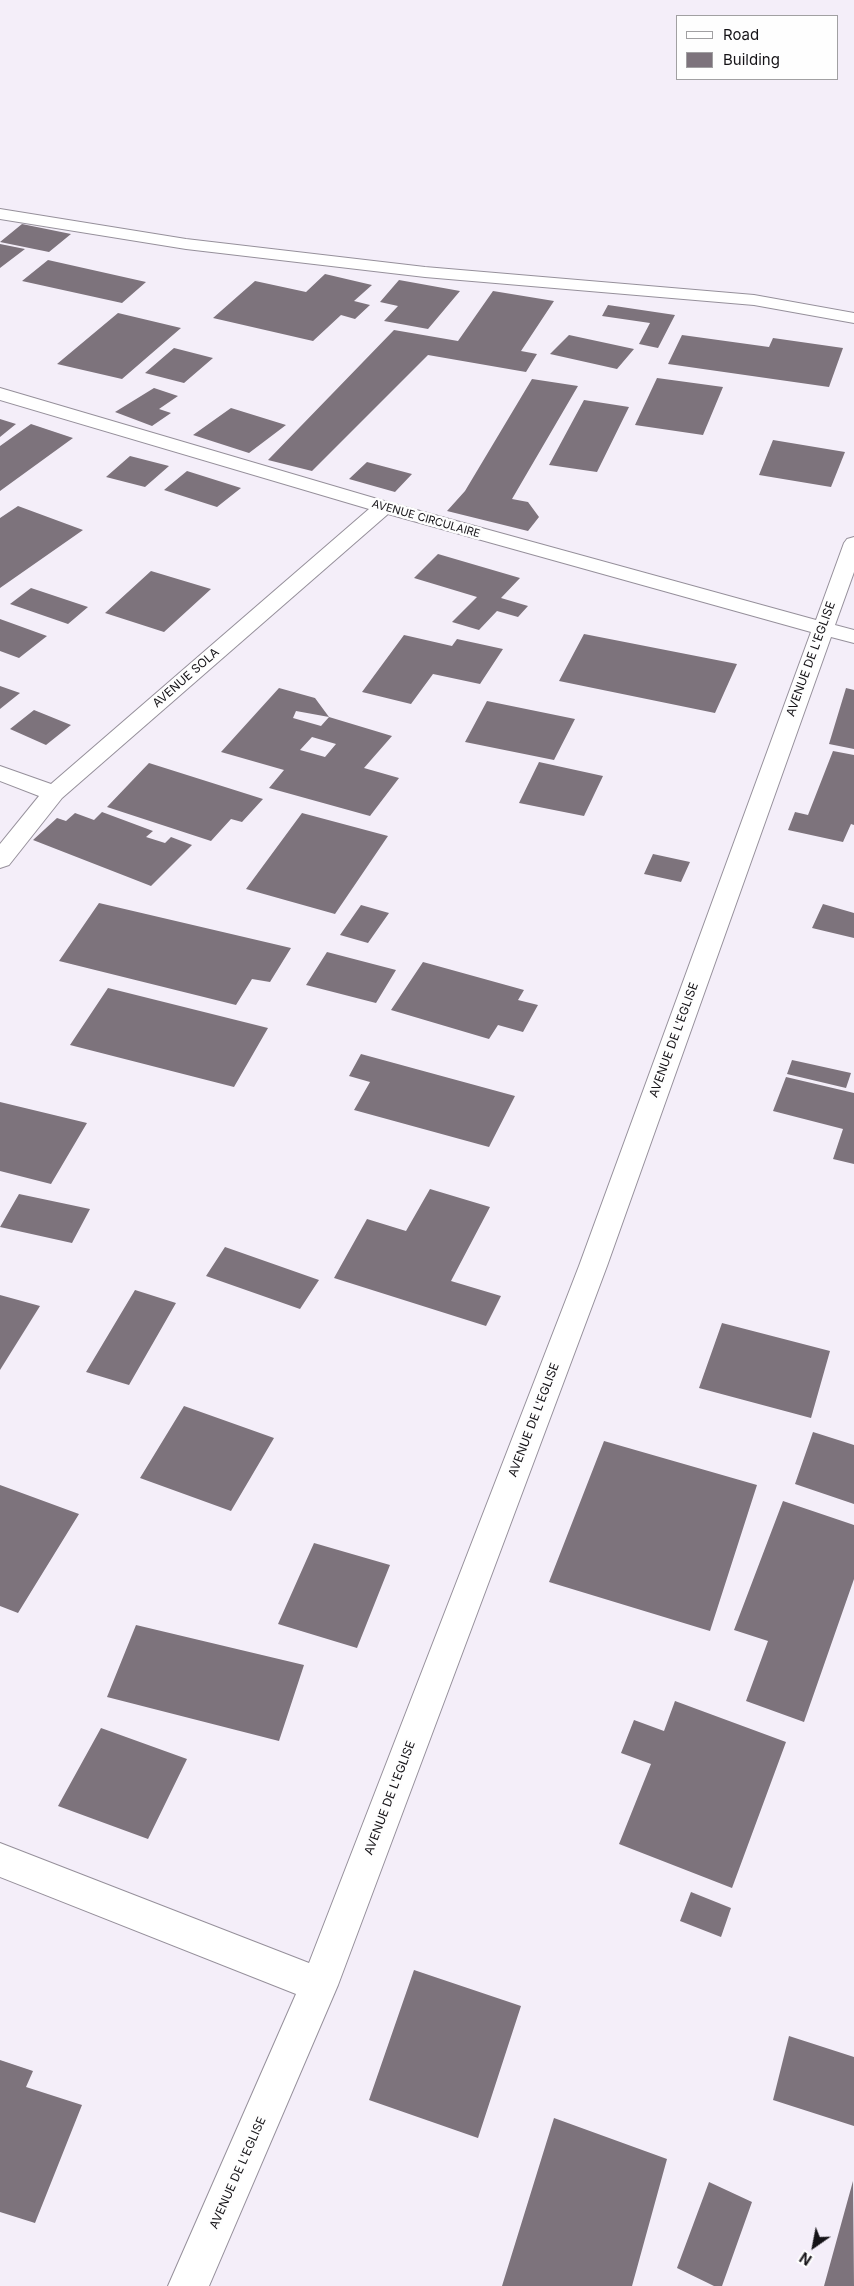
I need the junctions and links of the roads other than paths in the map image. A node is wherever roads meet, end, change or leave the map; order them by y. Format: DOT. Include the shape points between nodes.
graph roads {
  1 [pos="0,214"];
  2 [pos="854,318"];
  3 [pos="0,394"];
  4 [pos="384,507"];
  5 [pos="854,543"];
  6 [pos="822,629"];
  7 [pos="854,637"];
  8 [pos="0,773"];
  9 [pos="54,793"];
  10 [pos="0,860"];
  11 [pos="0,1860"];
  12 [pos="319,1985"];
  13 [pos="188,2286"];
  1 -- 2 [label="street" via="186,244 425,272 754,300"];
  3 -- 4 [label="street, AVENUE CIRCULAIRE"];
  4 -- 6 [label="street, AVENUE CIRCULAIRE"];
  4 -- 9 [label="street, AVENUE SOLA"];
  5 -- 6 [label="street, AVENUE DE L'EGLISE"];
  6 -- 7 [label="street, AVENUE CIRCULAIRE"];
  6 -- 12 [label="street, AVENUE DE L'EGLISE" via="593,1266"];
  8 -- 9 [label="street"];
  9 -- 10 [label="street, AVENUE SOLA"];
  11 -- 12 [label="street"];
  12 -- 13 [label="street, AVENUE DE L'EGLISE"];
}
